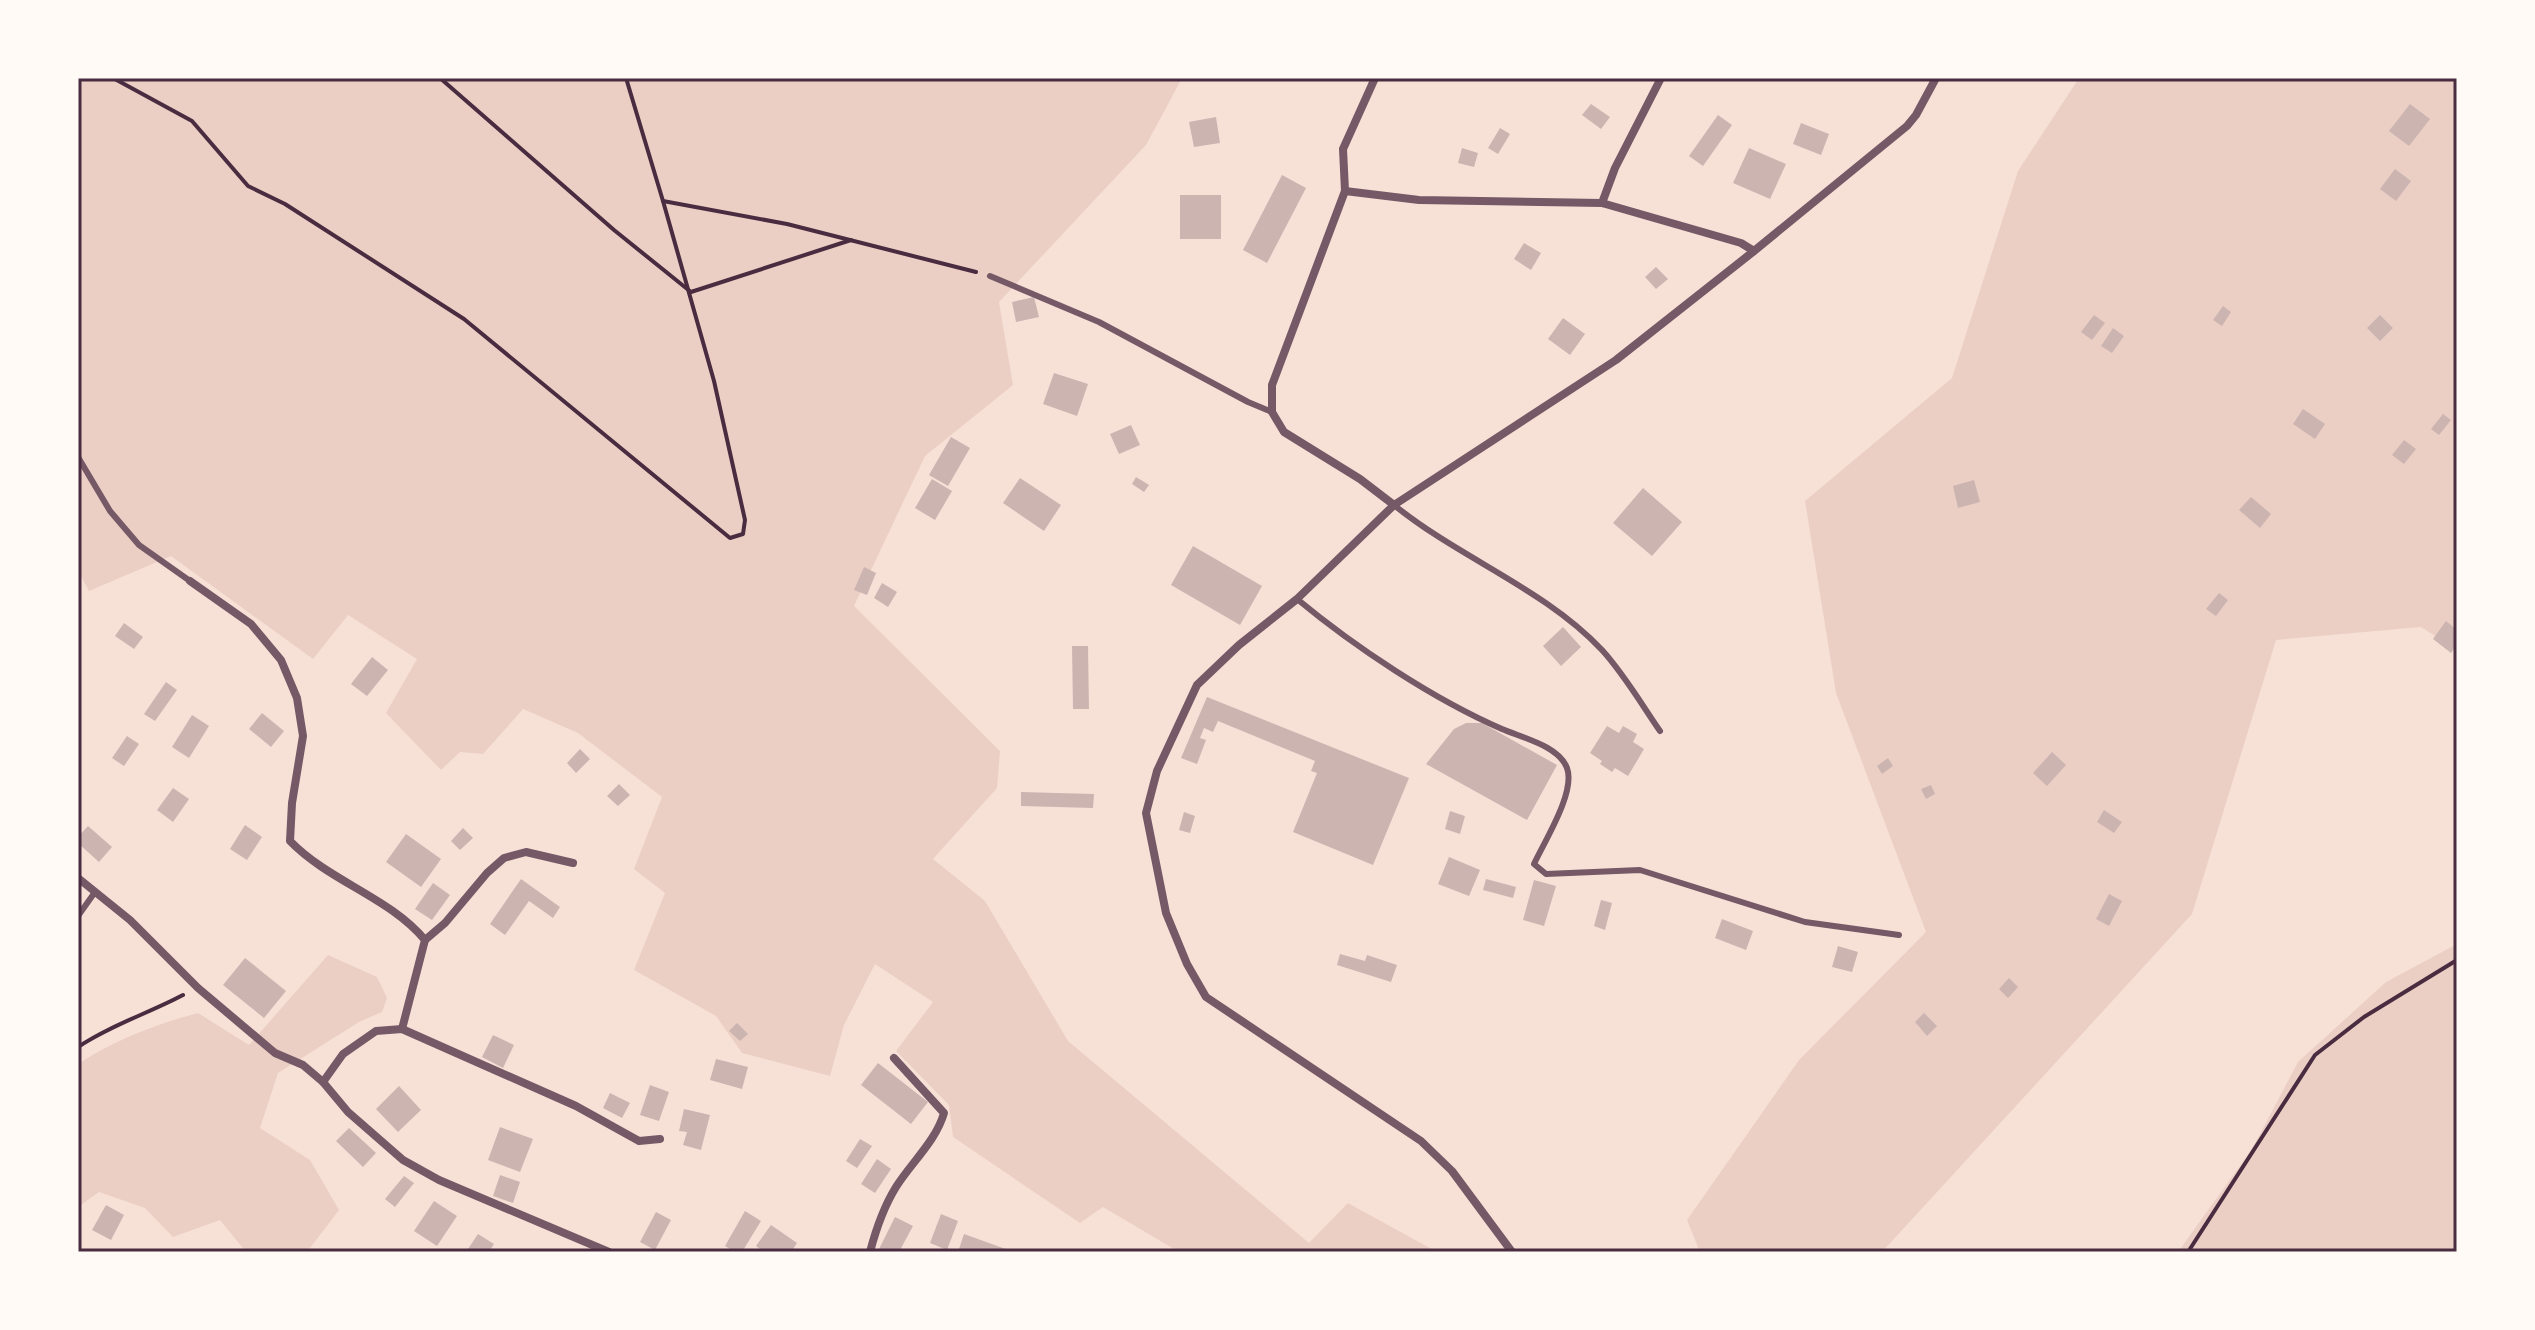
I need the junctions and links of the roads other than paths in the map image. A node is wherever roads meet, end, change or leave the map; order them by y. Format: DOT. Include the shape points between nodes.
graph roads {
  1 [pos="1375,78"];
  2 [pos="1661,78"];
  3 [pos="1936,78"];
  4 [pos="1345,191"];
  5 [pos="1602,203"];
  6 [pos="1754,251"];
  7 [pos="990,276"];
  8 [pos="1272,412"];
  9 [pos="78,457"];
  10 [pos="1394,505"];
  11 [pos="190,581"];
  12 [pos="1297,599"];
  13 [pos="1660,731"];
  14 [pos="573,863"];
  15 [pos="78,878"];
  16 [pos="95,892"];
  17 [pos="78,916"];
  18 [pos="1899,935"];
  19 [pos="425,940"];
  20 [pos="402,1029"];
  21 [pos="894,1058"];
  22 [pos="323,1082"];
  23 [pos="660,1139"];
  24 [pos="609,1252"];
  25 [pos="870,1252"];
  26 [pos="1512,1252"];
  1 -- 4 [label="street" via="1343,149"];
  2 -- 5 [label="street"];
  3 -- 6 [label="street" via="1907,126"];
  4 -- 5 [label="street" via="1419,200"];
  4 -- 8 [label="street" via="1272,385"];
  5 -- 6 [label="street"];
  6 -- 10 [label="street" via="1616,360"];
  7 -- 8 [label="lane" via="1099,322"];
  8 -- 10 [label="street" via="1284,432"];
  9 -- 11 [label="lane" via="110,511 139,545"];
  10 -- 12 [label="street"];
  10 -- 13 [label="lane" via="1555,610 1603,651"];
  11 -- 19 [label="street" via="251,624 281,660 297,698 303,736 290,841 309,860 410,922"];
  12 -- 18 [label="lane" via="1461,711 1560,755 1569,772 1566,796 1534,864 1546,874 1640,870 1805,922"];
  12 -- 26 [label="street" via="1197,685 1157,771 1146,813 1166,913 1206,997 1421,1141 1452,1171"];
  14 -- 19 [label="street" via="526,852 504,858"];
  15 -- 16 [label="street"];
  16 -- 17 [label="lane"];
  16 -- 22 [label="street" via="275,1053 303,1065"];
  19 -- 20 [label="street"];
  20 -- 22 [label="street" via="376,1031 343,1054"];
  20 -- 23 [label="street" via="576,1106 639,1141"];
  21 -- 25 [label="street" via="944,1113 879,1218"];
  22 -- 24 [label="street" via="348,1112 403,1160"];
}
